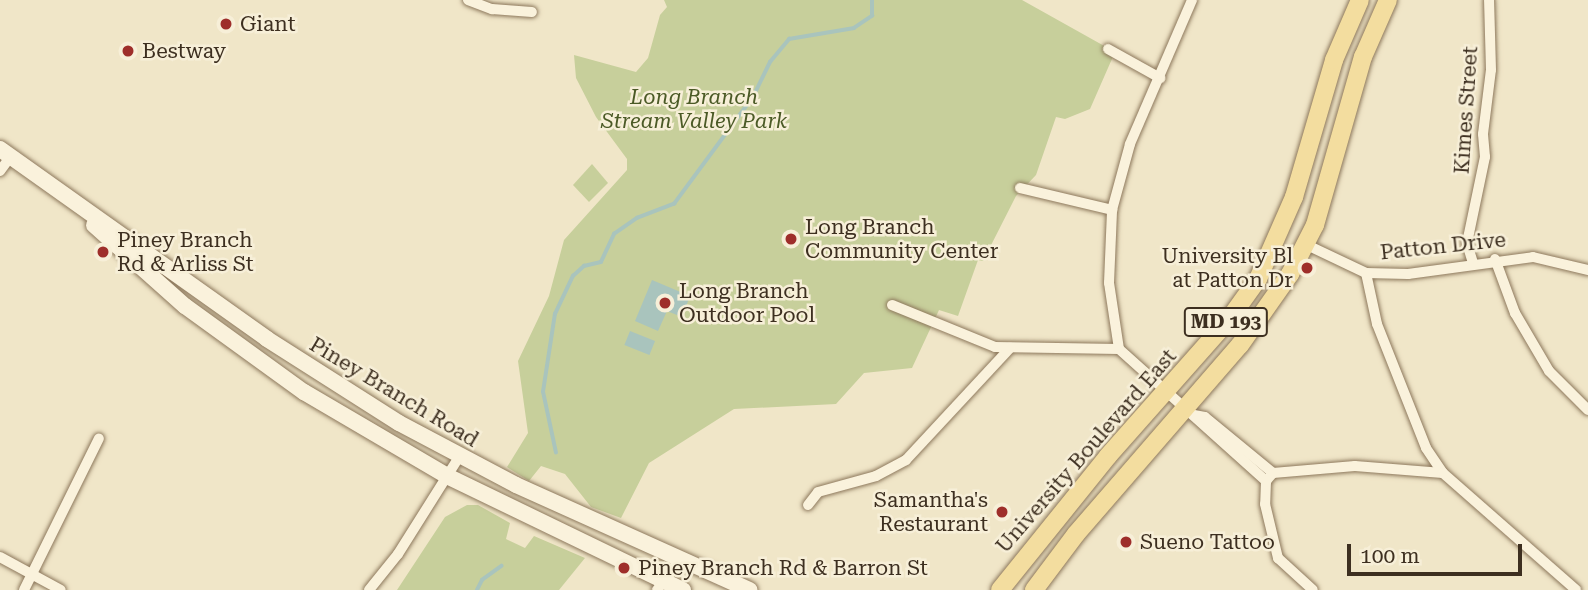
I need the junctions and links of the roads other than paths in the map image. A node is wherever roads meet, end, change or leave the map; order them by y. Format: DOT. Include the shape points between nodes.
graph roads {
  1 [pos="468,0"];
  2 [pos="1192,0"];
  3 [pos="1360,0"];
  4 [pos="1388,0"];
  5 [pos="1489,0"];
  6 [pos="532,12"];
  7 [pos="1108,49"];
  8 [pos="1160,78"];
  9 [pos="5,153"];
  10 [pos="0,171"];
  11 [pos="44,182"];
  12 [pos="1020,188"];
  13 [pos="1112,210"];
  14 [pos="1307,245"];
  15 [pos="1496,259"];
  16 [pos="1473,263"];
  17 [pos="168,265"];
  18 [pos="1588,270"];
  19 [pos="1366,273"];
  20 [pos="158,282"];
  21 [pos="892,304"];
  22 [pos="1010,348"];
  23 [pos="1119,349"];
  24 [pos="1167,391"];
  25 [pos="1588,410"];
  26 [pos="1191,411"];
  27 [pos="99,438"];
  28 [pos="459,457"];
  29 [pos="1443,474"];
  30 [pos="449,477"];
  31 [pos="1270,477"];
  32 [pos="808,505"];
  33 [pos="0,557"];
  34 [pos="680,559"];
  35 [pos="33,574"];
  36 [pos="661,586"];
  37 [pos="24,590"];
  38 [pos="61,590"];
  39 [pos="369,590"];
  40 [pos="683,590"];
  41 [pos="750,590"];
  42 [pos="1000,590"];
  43 [pos="1034,590"];
  44 [pos="1313,590"];
  45 [pos="1576,590"];
  1 -- 6 [label="street" via="492,9"];
  2 -- 8 [label="street"];
  3 -- 24 [label="main road, University Boulevard East / MD 193" via="1334,60 1281,233 1258,279 1230,318"];
  4 -- 14 [label="main road, MD 193" via="1363,57"];
  5 -- 16 [label="street, Kimes Street" via="1491,70 1483,134 1485,157 1467,243"];
  7 -- 8 [label="street"];
  8 -- 13 [label="street" via="1130,144"];
  9 -- 10 [label="street"];
  9 -- 11 [label="main road, Piney Branch Road"];
  11 -- 17 [label="main road, Piney Branch Road"];
  11 -- 20 [label="main road, Piney Branch Road"];
  12 -- 13 [label="street"];
  13 -- 23 [label="street" via="1108,283"];
  14 -- 19 [label="street, Patton Drive"];
  14 -- 26 [label="main road, MD 193" via="1265,313"];
  15 -- 16 [label="street, Patton Drive"];
  15 -- 18 [label="street, Patton Drive" via="1533,257"];
  15 -- 25 [label="street" via="1515,313 1549,371"];
  16 -- 19 [label="street, Patton Drive" via="1408,274"];
  17 -- 20 [label="main road"];
  17 -- 28 [label="main road, Piney Branch Road" via="316,372"];
  19 -- 29 [label="street" via="1377,324 1426,448"];
  20 -- 30 [label="main road, Piney Branch Road" via="304,392"];
  21 -- 22 [label="street" via="995,347"];
  22 -- 23 [label="street"];
  22 -- 32 [label="street" via="906,460 876,476 818,492"];
  23 -- 24 [label="street"];
  24 -- 26 [label="street"];
  24 -- 42 [label="main road, University Boulevard East / MD 193"];
  26 -- 31 [label="street" via="1198,425"];
  26 -- 43 [label="main road, MD 193" via="1076,534"];
  27 -- 35 [label="street"];
  28 -- 30 [label="street"];
  28 -- 34 [label="main road, Piney Branch Road"];
  29 -- 31 [label="street" via="1355,466"];
  29 -- 45 [label="street"];
  30 -- 36 [label="main road, Piney Branch Road"];
  30 -- 39 [label="street"];
  31 -- 44 [label="street" via="1265,504 1278,558"];
  33 -- 35 [label="street"];
  34 -- 36 [label="street"];
  34 -- 41 [label="main road, Piney Branch Road"];
  35 -- 37 [label="street"];
  35 -- 38 [label="street"];
  36 -- 40 [label="main road, Piney Branch Road"];
}
